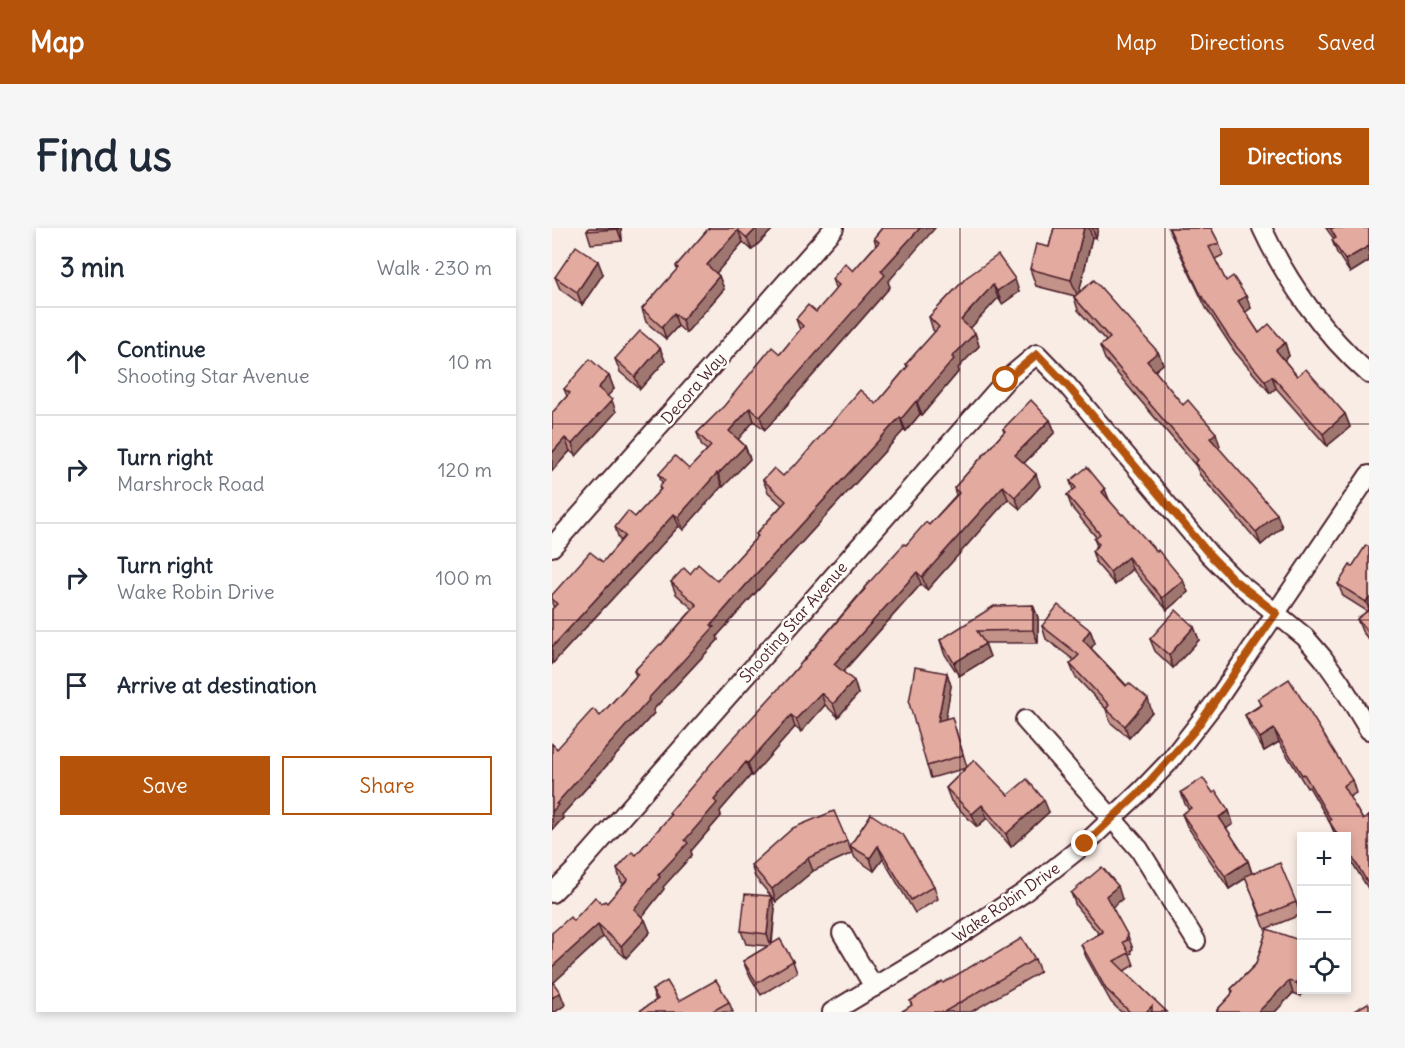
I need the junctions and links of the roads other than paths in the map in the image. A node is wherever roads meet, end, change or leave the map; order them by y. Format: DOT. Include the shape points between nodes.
graph roads {
  1 [pos="834,228"];
  2 [pos="1262,228"];
  3 [pos="1369,374"];
  4 [pos="1369,475"];
  5 [pos="552,548"];
  6 [pos="1276,613"];
  7 [pos="1025,720"];
  8 [pos="1369,730"];
  9 [pos="1113,818"];
  10 [pos="552,893"];
  11 [pos="842,933"];
  12 [pos="1196,941"];
  13 [pos="874,987"];
  14 [pos="832,1012"];
  1 -- 5 [label="street, Decora Way"];
  2 -- 3 [label="street" via="1302,298"];
  4 -- 6 [label="street, Wake Robin Drive"];
  6 -- 8 [label="street" via="1323,658"];
  6 -- 9 [label="street, Wake Robin Drive" via="1195,730"];
  6 -- 10 [label="street, Shooting Star Avenue" via="1209,554 1037,354 1006,380"];
  7 -- 9 [label="street"];
  9 -- 12 [label="street" via="1139,849"];
  9 -- 13 [label="street, Wake Robin Drive" via="1022,894"];
  11 -- 13 [label="street"];
  13 -- 14 [label="street, Wake Robin Drive"];
}
